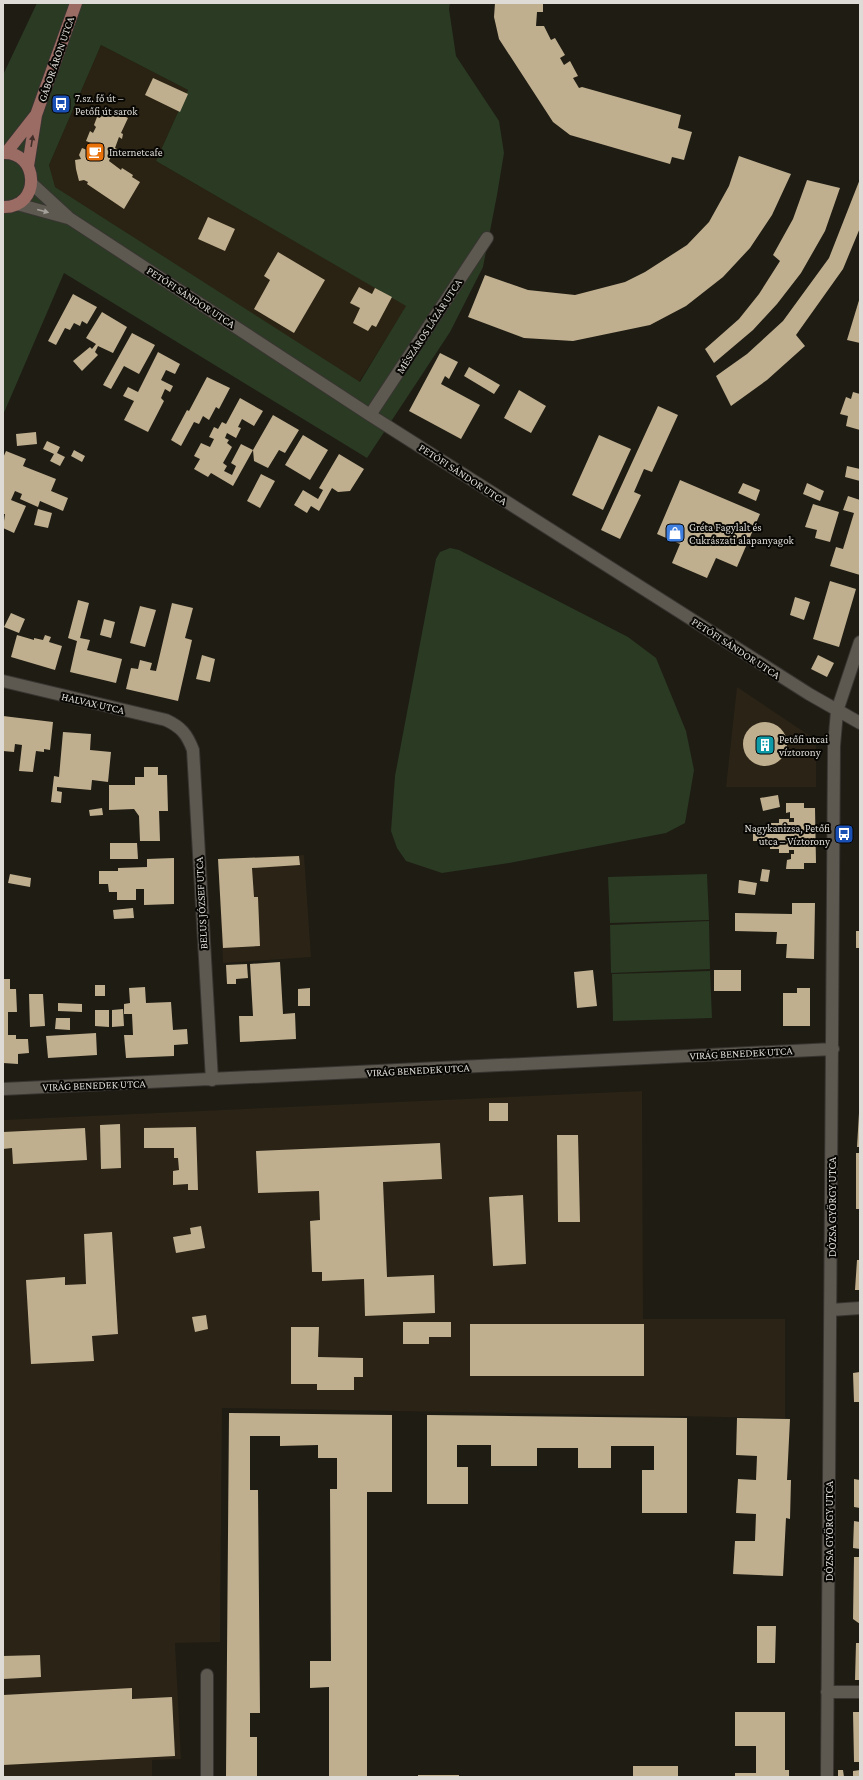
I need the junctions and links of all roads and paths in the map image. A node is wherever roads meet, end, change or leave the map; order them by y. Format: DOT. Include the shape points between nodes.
graph roads {
  1 [pos="76,3"];
  2 [pos="36,115"];
  3 [pos="4,153"];
  4 [pos="28,166"];
  5 [pos="31,183"];
  6 [pos="8,208"];
  7 [pos="69,218"];
  8 [pos="487,238"];
  9 [pos="370,415"];
  10 [pos="860,642"];
  11 [pos="3,681"];
  12 [pos="837,711"];
  13 [pos="860,723"];
  14 [pos="182,729"];
  15 [pos="832,1049"];
  16 [pos="212,1080"];
  17 [pos="3,1089"];
  18 [pos="860,1308"];
  19 [pos="831,1310"];
  20 [pos="207,1675"];
  21 [pos="828,1692"];
  22 [pos="860,1692"];
  23 [pos="207,1777"];
  24 [pos="826,1777"];
  1 -- 2 [label="main road, GÁBOR ÁRON UTCA"];
  2 -- 3 [label="main road, GÁBOR ÁRON UTCA"];
  4 -- 2 [label="main road, GÁBOR ÁRON UTCA, one-way"];
  3 -- 4 [label="main road, GÁBOR ÁRON UTCA" via="22,159"];
  4 -- 5 [label="main road, GÁBOR ÁRON UTCA"];
  5 -- 6 [label="main road" via="24,199"];
  5 -- 7 [label="street, PETŐFI SÁNDOR UTCA"];
  6 -- 7 [label="street, PETŐFI SÁNDOR UTCA, one-way"];
  7 -- 9 [label="street, PETŐFI SÁNDOR UTCA"];
  8 -- 9 [label="street, MÉSZÁROS LÁZÁR UTCA"];
  9 -- 12 [label="street, PETŐFI SÁNDOR UTCA"];
  10 -- 12 [label="street, DÓZSA GYÖRGY UTCA"];
  11 -- 14 [label="street, HALVAX UTCA" via="166,720"];
  12 -- 13 [label="street, PETŐFI SÁNDOR UTCA"];
  12 -- 15 [label="street, DÓZSA GYÖRGY UTCA" via="834,746"];
  14 -- 16 [label="street, BELUS JÓZSEF UTCA" via="192,750"];
  15 -- 16 [label="street, VIRÁG BENEDEK UTCA"];
  15 -- 19 [label="street, DÓZSA GYÖRGY UTCA"];
  16 -- 17 [label="street, VIRÁG BENEDEK UTCA"];
  18 -- 19 [label="street"];
  19 -- 21 [label="street, DÓZSA GYÖRGY UTCA"];
  20 -- 23 [label="street"];
  21 -- 22 [label="street"];
  21 -- 24 [label="street, DÓZSA GYÖRGY UTCA"];
}
